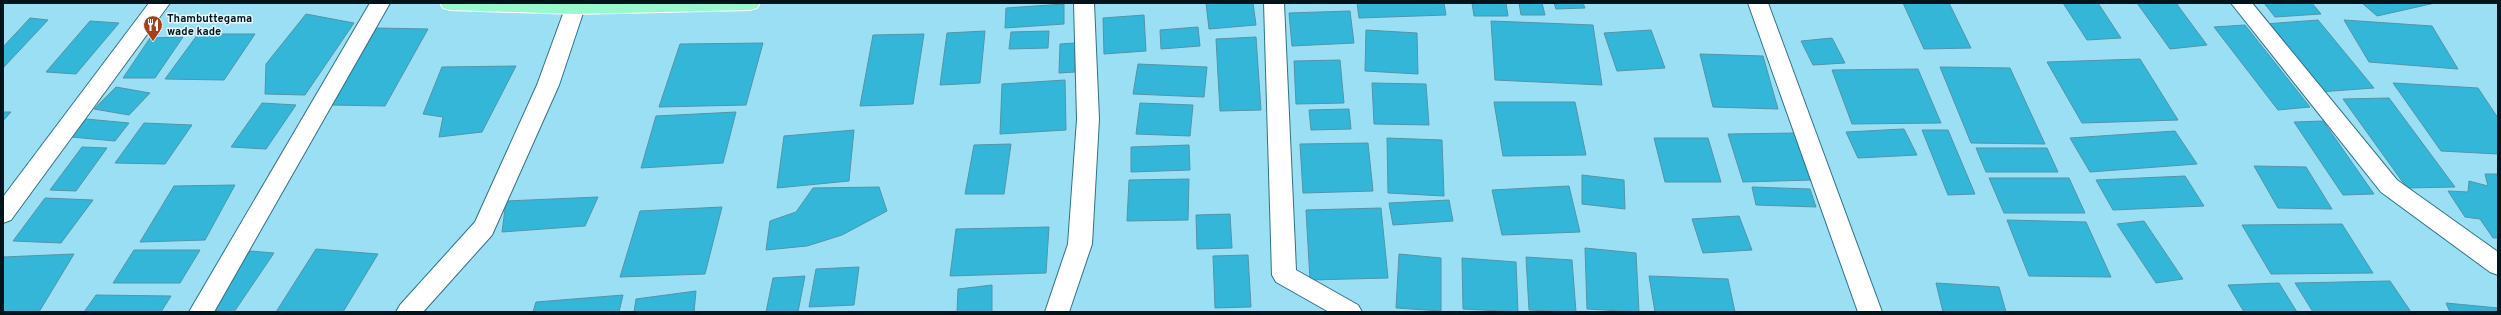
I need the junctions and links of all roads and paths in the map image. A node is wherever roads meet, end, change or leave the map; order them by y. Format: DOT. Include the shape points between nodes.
graph roads {
  1 [pos="160,3"];
  2 [pos="380,3"];
  3 [pos="450,3"];
  4 [pos="750,3"];
  5 [pos="1084,3"];
  6 [pos="1274,3"];
  7 [pos="1758,3"];
  8 [pos="2241,3"];
  9 [pos="714,4"];
  10 [pos="575,7"];
  11 [pos="3,214"];
  12 [pos="2498,265"];
  13 [pos="201,312"];
  14 [pos="408,312"];
  15 [pos="1057,312"];
  16 [pos="1350,312"];
  17 [pos="1870,312"];
  1 -- 11 [label="street"];
  2 -- 13 [label="street"];
  3 -- 10 [label="main road"];
  4 -- 9 [label="main road"];
  5 -- 15 [label="street" via="1088,119 1080,244"];
  6 -- 16 [label="street" via="1284,275"];
  7 -- 17 [label="street"];
  8 -- 12 [label="street" via="2389,186"];
  9 -- 10 [label="main road"];
  10 -- 14 [label="street" via="548,85 484,228"];
}
